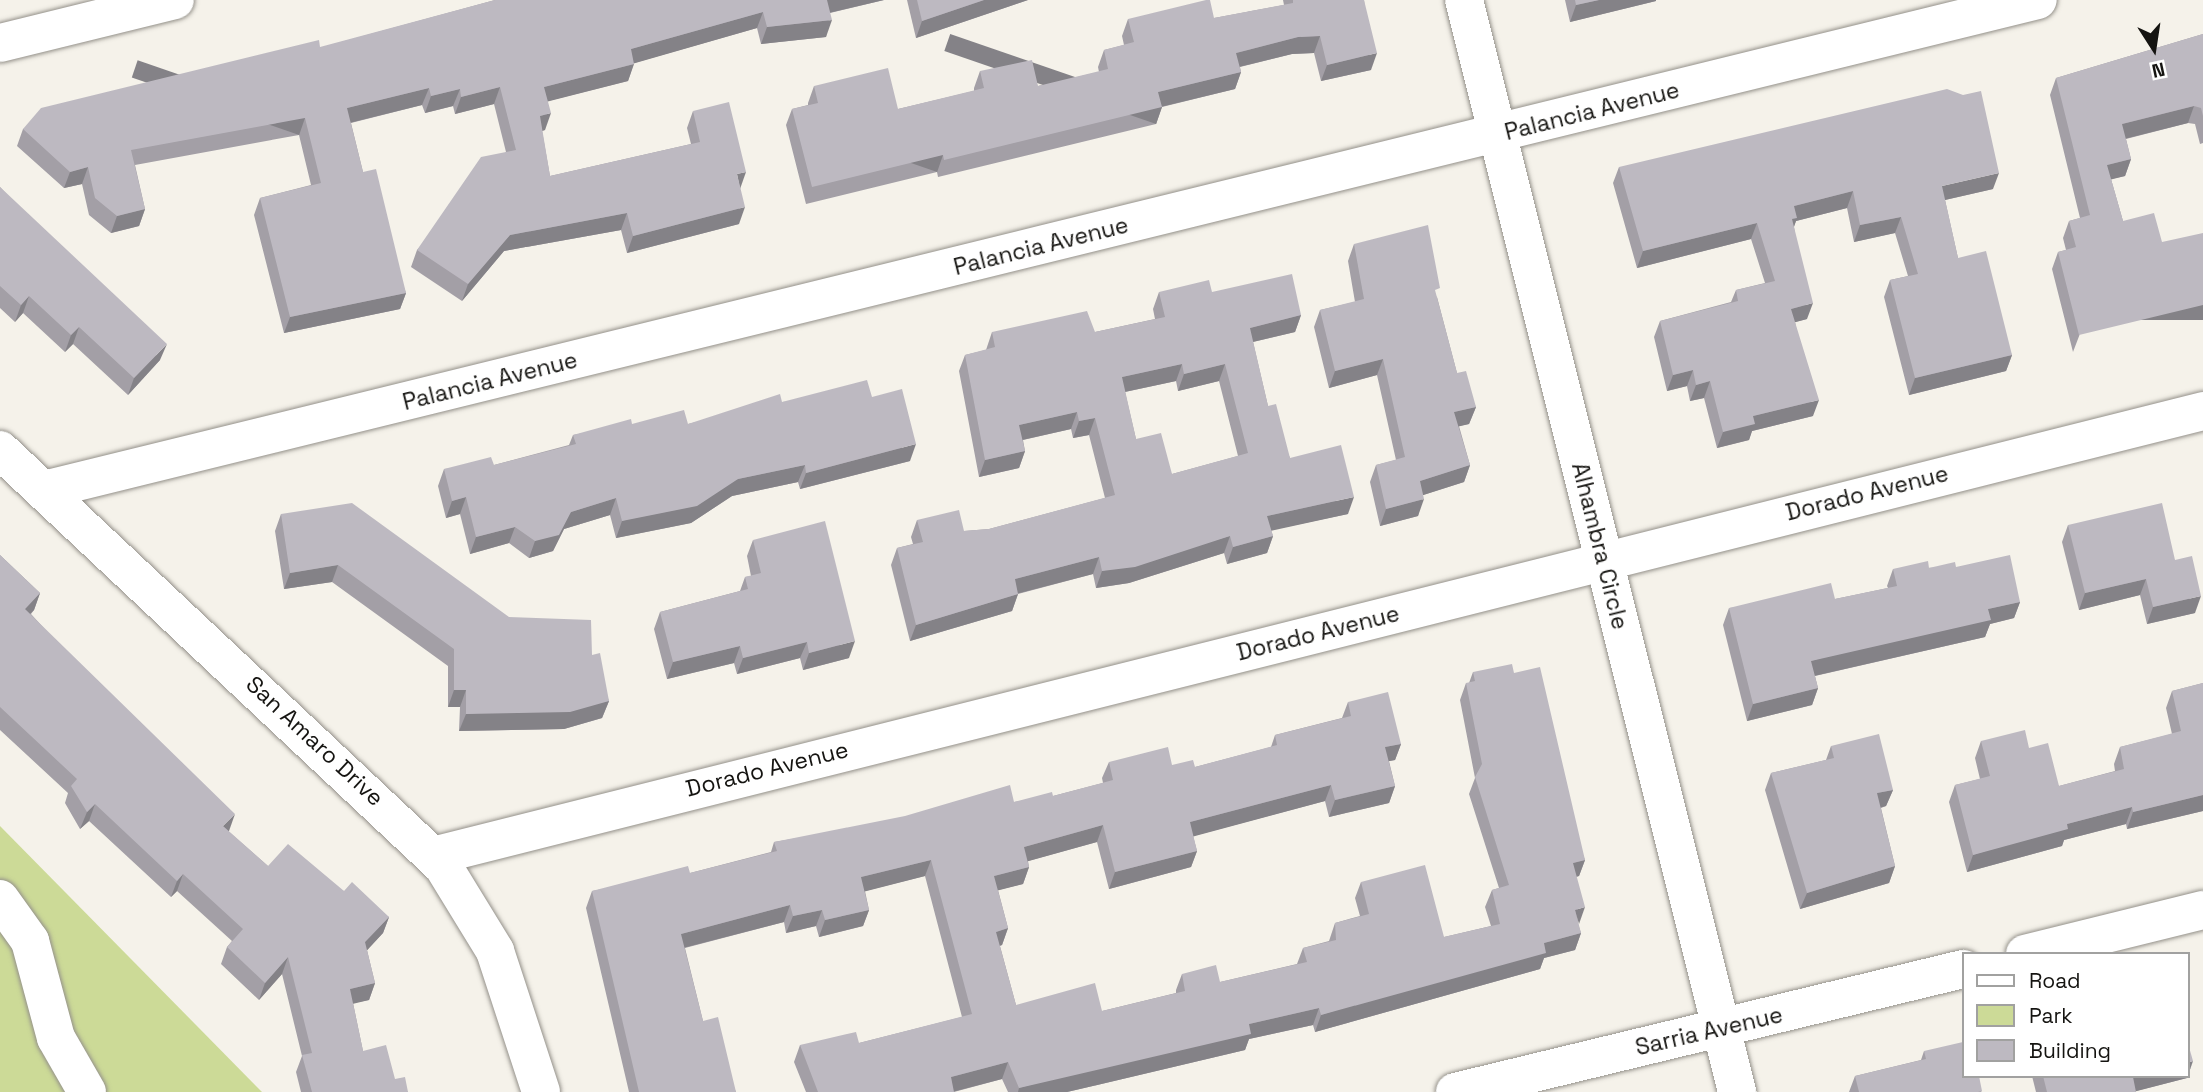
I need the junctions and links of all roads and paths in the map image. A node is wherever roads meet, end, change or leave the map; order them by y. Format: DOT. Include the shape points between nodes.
graph roads {
  1 [pos="175,0"];
  2 [pos="1464,0"];
  3 [pos="2038,0"];
  4 [pos="0,43"];
  5 [pos="1497,134"];
  6 [pos="2203,411"];
  7 [pos="0,450"];
  8 [pos="44,490"];
  9 [pos="1603,560"];
  10 [pos="433,856"];
  11 [pos="0,899"];
  12 [pos="2203,910"];
  13 [pos="2033,952"];
  14 [pos="1962,969"];
  15 [pos="1721,1028"];
  16 [pos="87,1092"];
  17 [pos="541,1092"];
  18 [pos="1455,1092"];
  19 [pos="1737,1092"];
  1 -- 4 [label="street"];
  2 -- 5 [label="street, Alhambra Circle"];
  3 -- 5 [label="street, Palancia Avenue"];
  5 -- 8 [label="street, Palancia Avenue"];
  5 -- 9 [label="street, Alhambra Circle"];
  6 -- 9 [label="street, Dorado Avenue"];
  7 -- 8 [label="street, San Amaro Drive"];
  8 -- 10 [label="street, San Amaro Drive"];
  9 -- 10 [label="street, Dorado Avenue"];
  9 -- 15 [label="street, Alhambra Circle"];
  10 -- 17 [label="street, San Amaro Drive" via="465,895 495,951"];
  11 -- 16 [label="street" via="30,941 57,1038"];
  12 -- 13 [label="street"];
  14 -- 15 [label="street, Sarria Avenue"];
  15 -- 18 [label="street, Sarria Avenue"];
  15 -- 19 [label="street, Alhambra Circle"];
}
